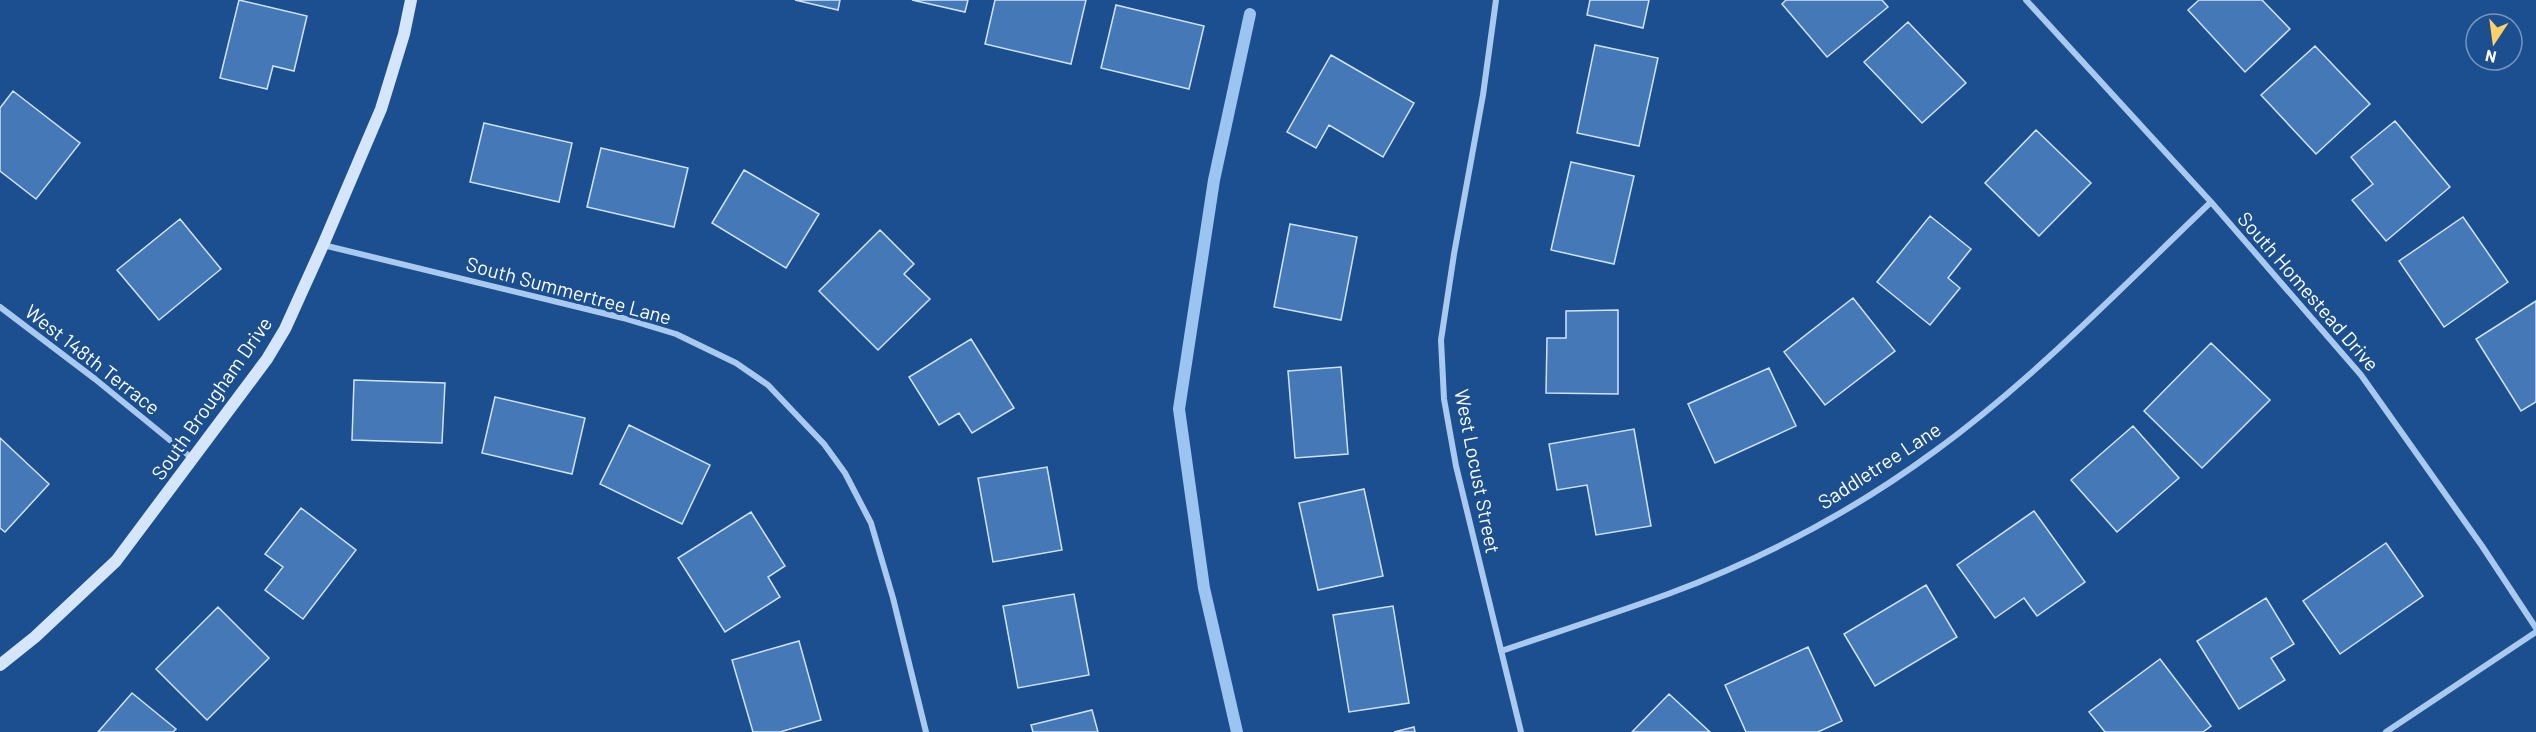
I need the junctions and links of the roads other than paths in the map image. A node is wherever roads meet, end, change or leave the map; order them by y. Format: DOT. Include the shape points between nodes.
graph roads {
  1 [pos="411,0"];
  2 [pos="1496,0"];
  3 [pos="2026,0"];
  4 [pos="2211,202"];
  5 [pos="323,245"];
  6 [pos="0,307"];
  7 [pos="193,460"];
  8 [pos="2536,630"];
  9 [pos="1501,651"];
  10 [pos="0,665"];
  11 [pos="926,732"];
  12 [pos="1521,732"];
  13 [pos="2386,732"];
  1 -- 5 [label="street, South Brougham Drive" via="381,109"];
  2 -- 9 [label="street, West Locust Street" via="1441,340 1444,399 1456,466"];
  3 -- 4 [label="street, South Homestead Drive"];
  4 -- 8 [label="street, South Homestead Drive" via="2361,375 2482,546"];
  4 -- 9 [label="street, Saddletree Lane" via="2026,378 1935,451 1851,506 1766,552 1670,594"];
  5 -- 7 [label="street, South Brougham Drive" via="267,359"];
  5 -- 11 [label="street, South Summertree Lane" via="676,334 736,363 768,385 824,444 845,473 871,523"];
  6 -- 7 [label="street, West 148th Terrace"];
  7 -- 10 [label="street, South Brougham Drive" via="116,561"];
  8 -- 13 [label="street"];
  9 -- 12 [label="street, West Locust Street"];
}
